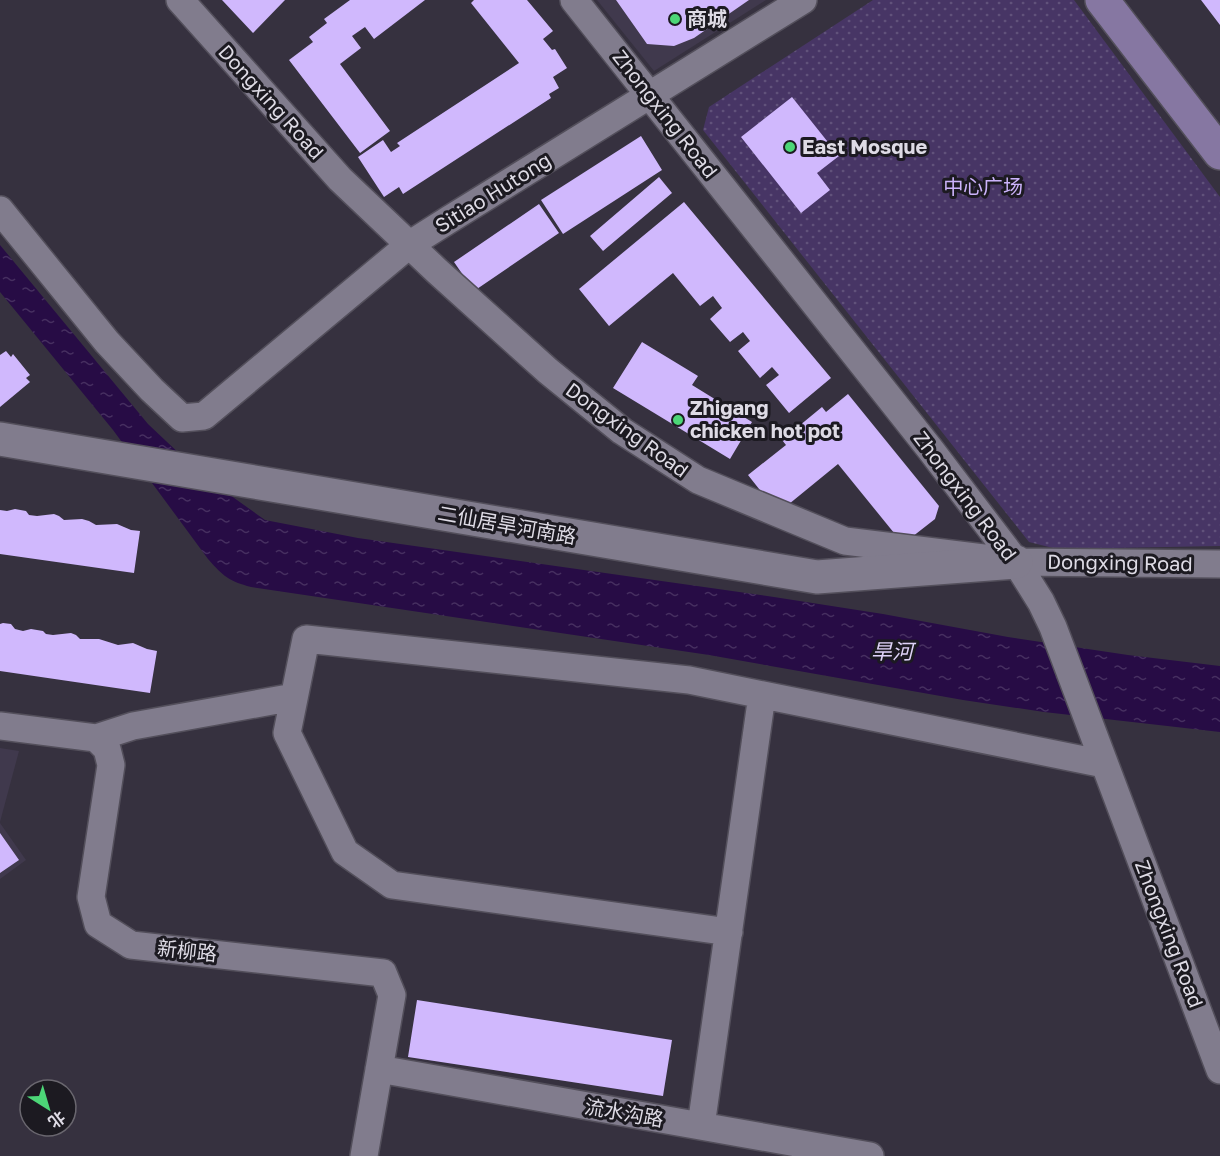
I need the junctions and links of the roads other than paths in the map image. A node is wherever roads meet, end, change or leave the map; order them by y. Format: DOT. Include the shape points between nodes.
graph roads {
  1 [pos="180,0"];
  2 [pos="574,0"];
  3 [pos="803,0"];
  4 [pos="1102,0"];
  5 [pos="650,96"];
  6 [pos="1220,153"];
  7 [pos="0,210"];
  8 [pos="410,245"];
  9 [pos="0,439"];
  10 [pos="1016,562"];
  11 [pos="1220,564"];
  12 [pos="762,695"];
  13 [pos="294,697"];
  14 [pos="0,726"];
  15 [pos="96,738"];
  16 [pos="1104,764"];
  17 [pos="729,932"];
  18 [pos="379,1069"];
  19 [pos="1220,1070"];
  20 [pos="702,1126"];
  21 [pos="364,1156"];
  22 [pos="870,1156"];
  1 -- 8 [label="street, Dongxing Road" via="340,179"];
  2 -- 5 [label="street, Zhongxing Road"];
  3 -- 5 [label="street, Sitiao Hutong"];
  4 -- 6 [label="main road"];
  5 -- 8 [label="street, Sitiao Hutong"];
  5 -- 10 [label="street, Zhongxing Road"];
  7 -- 8 [label="street, Sitiao Hutong" via="107,342 182,418 204,416"];
  8 -- 10 [label="street, Dongxing Road" via="548,371 622,431 698,480 845,541"];
  9 -- 10 [label="street, 二仙居旱河南路" via="817,577"];
  10 -- 11 [label="street, Dongxing Road"];
  10 -- 16 [label="street, Zhongxing Road" via="1053,627"];
  12 -- 13 [label="street" via="689,680 306,639"];
  12 -- 16 [label="street"];
  12 -- 17 [label="street"];
  13 -- 15 [label="street" via="133,726"];
  13 -- 17 [label="street" via="287,733 345,852 392,885"];
  14 -- 15 [label="street"];
  15 -- 18 [label="street, 新柳路" via="107,749 111,765 91,897 98,924 131,945 384,973 392,995"];
  16 -- 19 [label="street, Zhongxing Road"];
  17 -- 20 [label="street"];
  18 -- 20 [label="street, 流水沟路"];
  18 -- 21 [label="street, 新柳路"];
  20 -- 22 [label="street, 流水沟路"];
}
